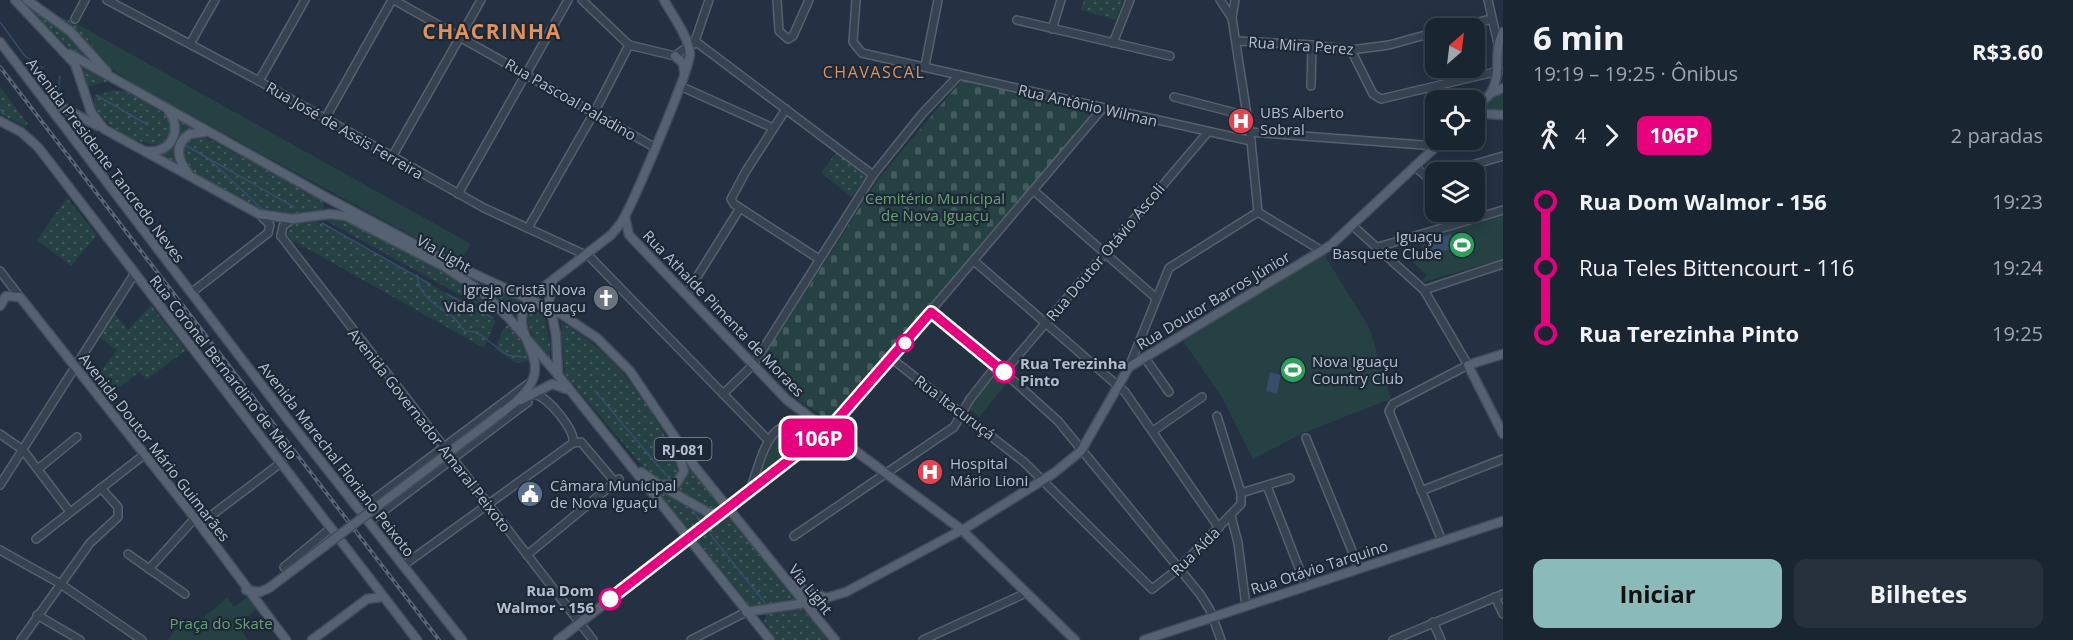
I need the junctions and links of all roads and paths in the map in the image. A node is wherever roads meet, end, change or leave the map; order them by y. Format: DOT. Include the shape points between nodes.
graph roads {
  1 [pos="15,0"];
  2 [pos="27,0"];
  3 [pos="85,0"];
  4 [pos="107,0"];
  5 [pos="215,0"];
  6 [pos="305,0"];
  7 [pos="393,0"];
  8 [pos="481,0"];
  9 [pos="568,0"];
  10 [pos="582,0"];
  11 [pos="664,0"];
  12 [pos="709,0"];
  13 [pos="777,0"];
  14 [pos="809,0"];
  15 [pos="856,0"];
  16 [pos="938,0"];
  17 [pos="1062,0"];
  18 [pos="1130,0"];
  19 [pos="1220,0"];
  20 [pos="1236,0"];
  21 [pos="1488,0"];
  22 [pos="1232,18"];
  23 [pos="75,19"];
  24 [pos="1017,20"];
  25 [pos="1492,20"];
  26 [pos="1485,21"];
  27 [pos="1503,26"];
  28 [pos="1052,28"];
  29 [pos="1503,32"];
  30 [pos="1425,35"];
  31 [pos="460,36"];
  32 [pos="1237,41"];
  33 [pos="0,42"];
  34 [pos="691,43"];
  35 [pos="1113,43"];
  36 [pos="190,44"];
  37 [pos="629,45"];
  38 [pos="1312,45"];
  39 [pos="1499,46"];
  40 [pos="1351,50"];
  41 [pos="67,53"];
  42 [pos="675,56"];
  43 [pos="1170,56"];
  44 [pos="925,66"];
  45 [pos="1502,68"];
  46 [pos="527,74"];
  47 [pos="684,75"];
  48 [pos="959,75"];
  49 [pos="111,77"];
  50 [pos="259,81"];
  51 [pos="680,86"];
  52 [pos="1311,86"];
  53 [pos="1503,88"];
  54 [pos="1491,93"];
  55 [pos="1174,97"];
  56 [pos="42,98"];
  57 [pos="1485,100"];
  58 [pos="166,108"];
  59 [pos="786,109"];
  60 [pos="1102,109"];
  61 [pos="594,113"];
  62 [pos="1485,113"];
  63 [pos="1503,115"];
  64 [pos="1247,116"];
  65 [pos="325,119"];
  66 [pos="0,121"];
  67 [pos="773,128"];
  68 [pos="104,129"];
  69 [pos="1208,132"];
  70 [pos="1250,132"];
  71 [pos="212,133"];
  72 [pos="1251,141"];
  73 [pos="1425,142"];
  74 [pos="654,147"];
  75 [pos="1431,150"];
  76 [pos="144,151"];
  77 [pos="1503,156"];
  78 [pos="392,157"];
  79 [pos="1482,162"];
  80 [pos="1414,166"];
  81 [pos="873,175"];
  82 [pos="1425,175"];
  83 [pos="192,177"];
  84 [pos="1034,191"];
  85 [pos="458,194"];
  86 [pos="324,196"];
  87 [pos="740,208"];
  88 [pos="1503,210"];
  89 [pos="1258,212"];
  90 [pos="259,214"];
  91 [pos="318,215"];
  92 [pos="625,217"];
  93 [pos="292,219"];
  94 [pos="1353,226"];
  95 [pos="528,228"];
  96 [pos="268,233"];
  97 [pos="611,235"];
  98 [pos="629,235"];
  99 [pos="280,236"];
  100 [pos="1378,247"];
  101 [pos="1322,251"];
  102 [pos="1104,252"];
  103 [pos="586,254"];
  104 [pos="819,259"];
  105 [pos="974,261"];
  106 [pos="1503,264"];
  107 [pos="0,271"];
  108 [pos="135,273"];
  109 [pos="553,281"];
  110 [pos="10,284"];
  111 [pos="1424,290"];
  112 [pos="191,293"];
  113 [pos="687,293"];
  114 [pos="6,296"];
  115 [pos="20,297"];
  116 [pos="530,298"];
  117 [pos="1156,298"];
  118 [pos="0,306"];
  119 [pos="550,309"];
  120 [pos="931,312"];
  121 [pos="1045,322"];
  122 [pos="526,338"];
  123 [pos="1503,354"];
  124 [pos="1145,358"];
  125 [pos="892,359"];
  126 [pos="753,365"];
  127 [pos="1468,365"];
  128 [pos="996,366"];
  129 [pos="76,367"];
  130 [pos="1129,367"];
  131 [pos="1004,372"];
  132 [pos="558,375"];
  133 [pos="1119,386"];
  134 [pos="533,387"];
  135 [pos="1169,392"];
  136 [pos="723,394"];
  137 [pos="573,395"];
  138 [pos="1202,397"];
  139 [pos="528,402"];
  140 [pos="963,413"];
  141 [pos="1217,416"];
  142 [pos="669,428"];
  143 [pos="828,430"];
  144 [pos="1152,430"];
  145 [pos="0,434"];
  146 [pos="1503,434"];
  147 [pos="77,438"];
  148 [pos="1306,438"];
  149 [pos="768,440"];
  150 [pos="573,442"];
  151 [pos="442,448"];
  152 [pos="22,450"];
  153 [pos="618,450"];
  154 [pos="1081,451"];
  155 [pos="145,454"];
  156 [pos="452,459"];
  157 [pos="1503,459"];
  158 [pos="282,462"];
  159 [pos="38,470"];
  160 [pos="886,472"];
  161 [pos="1290,478"];
  162 [pos="1044,480"];
  163 [pos="657,484"];
  164 [pos="0,485"];
  165 [pos="1268,486"];
  166 [pos="102,488"];
  167 [pos="750,490"];
  168 [pos="1421,491"];
  169 [pos="1241,493"];
  170 [pos="488,505"];
  171 [pos="360,510"];
  172 [pos="723,511"];
  173 [pos="70,512"];
  174 [pos="1231,516"];
  175 [pos="197,521"];
  176 [pos="1503,521"];
  177 [pos="369,522"];
  178 [pos="331,528"];
  179 [pos="1219,528"];
  180 [pos="962,530"];
  181 [pos="794,536"];
  182 [pos="688,537"];
  183 [pos="36,539"];
  184 [pos="1442,541"];
  185 [pos="0,550"];
  186 [pos="128,554"];
  187 [pos="527,555"];
  188 [pos="404,565"];
  189 [pos="284,567"];
  190 [pos="1359,568"];
  191 [pos="149,569"];
  192 [pos="1178,569"];
  193 [pos="784,578"];
  194 [pos="372,581"];
  195 [pos="59,583"];
  196 [pos="1159,586"];
  197 [pos="1306,586"];
  198 [pos="268,588"];
  199 [pos="246,589"];
  200 [pos="1026,593"];
  201 [pos="185,594"];
  202 [pos="1503,594"];
  203 [pos="384,597"];
  204 [pos="831,597"];
  205 [pos="1495,597"];
  206 [pos="367,599"];
  207 [pos="803,605"];
  208 [pos="1246,606"];
  209 [pos="764,608"];
  210 [pos="262,610"];
  211 [pos="746,612"];
  212 [pos="1503,614"];
  213 [pos="38,615"];
  214 [pos="1212,617"];
  215 [pos="1433,622"];
  216 [pos="580,623"];
  217 [pos="759,627"];
  218 [pos="137,639"];
  219 [pos="21,640"];
  220 [pos="80,640"];
  221 [pos="286,640"];
  222 [pos="312,640"];
  223 [pos="417,640"];
  224 [pos="462,640"];
  225 [pos="558,640"];
  226 [pos="593,640"];
  227 [pos="691,640"];
  228 [pos="770,640"];
  229 [pos="835,640"];
  230 [pos="923,640"];
  231 [pos="1075,640"];
  232 [pos="1144,640"];
  233 [pos="1221,640"];
  234 [pos="1394,640"];
  235 [pos="1441,640"];
  1 -- 41 [label="main road"];
  2 -- 49 [label="main road, Via Light" via="70,31"];
  3 -- 23 [label="street"];
  4 -- 36 [label="street, Rua José de Assis Ferreira"];
  5 -- 36 [label="street"];
  6 -- 50 [label="street"];
  7 -- 31 [label="street, Rua Pascoal Paladino"];
  7 -- 65 [label="street"];
  8 -- 31 [label="street"];
  9 -- 46 [label="street"];
  10 -- 37 [label="street"];
  11 -- 34 [label="main road"];
  12 -- 34 [label="street"];
  13 -- 14 [label="street" via="779,31 789,39 794,36"];
  15 -- 44 [label="street, Rua Antônio Wilman" via="853,41 857,49"];
  16 -- 44 [label="street"];
  17 -- 28 [label="street"];
  18 -- 35 [label="street"];
  19 -- 22 [label="street"];
  20 -- 22 [label="street"];
  21 -- 25 [label="street"];
  22 -- 32 [label="street"];
  24 -- 28 [label="street"];
  25 -- 26 [label="street"];
  25 -- 27 [label="street"];
  25 -- 39 [label="street"];
  28 -- 35 [label="street"];
  29 -- 39 [label="main road"];
  30 -- 40 [label="street, Rua Mira Perez"];
  31 -- 46 [label="street, Rua Pascoal Paladino"];
  31 -- 78 [label="street"];
  32 -- 38 [label="street, Rua Mira Perez"];
  32 -- 64 [label="street"];
  33 -- 56 [label="main road, Avenida Presidente Tancredo Neves"];
  34 -- 42 [label="street"];
  34 -- 47 [label="main road"];
  34 -- 59 [label="street"];
  35 -- 43 [label="street"];
  36 -- 50 [label="street, Rua José de Assis Ferreira"];
  37 -- 42 [label="street"];
  37 -- 61 [label="street"];
  38 -- 40 [label="street, Rua Mira Perez"];
  38 -- 52 [label="street"];
  39 -- 45 [label="main road"];
  40 -- 45 [label="street" via="1373,94 1382,99"];
  41 -- 49 [label="main road, Via Light"];
  41 -- 68 [label="main road, Via Light" via="80,73 91,112"];
  42 -- 47 [label="main road" via="683,63"];
  44 -- 48 [label="street, Rua Antônio Wilman"];
  45 -- 54 [label="main road"];
  46 -- 61 [label="street, Rua Pascoal Paladino"];
  46 -- 85 [label="street"];
  47 -- 51 [label="main road"];
  48 -- 60 [label="street, Rua Antônio Wilman"];
  48 -- 81 [label="street"];
  49 -- 58 [label="main road, Via Light"];
  50 -- 65 [label="street, Rua José de Assis Ferreira"];
  51 -- 67 [label="street"];
  51 -- 74 [label="main road"];
  53 -- 54 [label="main road"];
  54 -- 57 [label="main road"];
  55 -- 64 [label="street"];
  56 -- 68 [label="main road"];
  56 -- 112 [label="main road, Avenida Presidente Tancredo Neves"];
  58 -- 71 [label="main road, Via Light"];
  58 -- 76 [label="main road" via="175,121 174,138 160,151"];
  59 -- 67 [label="street"];
  59 -- 81 [label="street"];
  60 -- 69 [label="street, Rua Antônio Wilman"];
  60 -- 84 [label="street"];
  61 -- 74 [label="street, Rua Pascoal Paladino"];
  61 -- 95 [label="street"];
  62 -- 63 [label="main road"];
  64 -- 70 [label="street"];
  65 -- 78 [label="street, Rua José de Assis Ferreira"];
  66 -- 108 [label="main road, Rua Coronel Bernardino de Melo" via="38,147"];
  67 -- 87 [label="street" via="731,196"];
  68 -- 76 [label="main road, Via Light"];
  69 -- 72 [label="street, Rua Antônio Wilman"];
  69 -- 102 [label="street, Rua Doutor Otávio Ascoli"];
  70 -- 72 [label="street"];
  70 -- 73 [label="street"];
  71 -- 83 [label="main road" via="194,132 180,143 179,158"];
  71 -- 86 [label="main road, Via Light"];
  72 -- 89 [label="street"];
  74 -- 92 [label="main road"];
  75 -- 80 [label="main road, Rua Doutor Barros Júnior"];
  76 -- 83 [label="main road, Via Light"];
  77 -- 79 [label="street"];
  78 -- 85 [label="street, Rua José de Assis Ferreira"];
  80 -- 82 [label="street"];
  80 -- 94 [label="main road, Rua Doutor Barros Júnior"];
  81 -- 104 [label="street"];
  83 -- 90 [label="main road, Via Light"];
  84 -- 102 [label="street"];
  84 -- 105 [label="street"];
  85 -- 95 [label="street, Rua José de Assis Ferreira"];
  86 -- 91 [label="main road" via="326,206"];
  86 -- 116 [label="main road, Via Light / RJ-081" via="446,261"];
  87 -- 104 [label="street"];
  87 -- 113 [label="street"];
  88 -- 100 [label="street"];
  89 -- 101 [label="street"];
  89 -- 117 [label="street" via="1173,264"];
  90 -- 93 [label="main road, Via Light"];
  90 -- 96 [label="street" via="270,225"];
  91 -- 93 [label="main road, Via Light"];
  91 -- 122 [label="main road, Via Light / RJ-081" via="350,218 448,270 488,296"];
  92 -- 97 [label="main road"];
  92 -- 98 [label="main road, Rua Athaíde Pimenta de Moraes"];
  93 -- 99 [label="street" via="283,226"];
  94 -- 100 [label="street"];
  94 -- 101 [label="main road, Rua Doutor Barros Júnior"];
  95 -- 103 [label="street, Rua José de Assis Ferreira"];
  96 -- 99 [label="street"];
  96 -- 112 [label="street"];
  97 -- 98 [label="main road, Rua Athaíde Pimenta de Moraes"];
  97 -- 103 [label="main road"];
  98 -- 113 [label="main road, Rua Athaíde Pimenta de Moraes"];
  99 -- 151 [label="street, Avenida Governador Amaral Peixoto"];
  100 -- 111 [label="street"];
  101 -- 124 [label="main road, Rua Doutor Barros Júnior"];
  102 -- 117 [label="street"];
  102 -- 121 [label="street, Rua Doutor Otávio Ascoli"];
  103 -- 109 [label="main road"];
  103 -- 136 [label="street"];
  104 -- 126 [label="street"];
  105 -- 120 [label="street"];
  105 -- 121 [label="street"];
  106 -- 111 [label="street"];
  107 -- 110 [label="street, Avenida Doutor Mário Guimarães"];
  108 -- 129 [label="street"];
  108 -- 158 [label="main road, Rua Coronel Bernardino de Melo"];
  109 -- 116 [label="main road"];
  109 -- 119 [label="main road"];
  110 -- 114 [label="street"];
  110 -- 115 [label="street, Avenida Doutor Mário Guimarães"];
  111 -- 127 [label="street"];
  112 -- 171 [label="main road, Avenida Marechal Floriano Peixoto"];
  113 -- 126 [label="main road, Rua Athaíde Pimenta de Moraes"];
  114 -- 115 [label="main road"];
  114 -- 118 [label="main road"];
  115 -- 129 [label="main road, Avenida Doutor Mário Guimarães"];
  116 -- 119 [label="main road, Via Light / RJ-081"];
  116 -- 122 [label="main road" via="522,314"];
  117 -- 130 [label="street"];
  119 -- 132 [label="main road"];
  119 -- 142 [label="main road, Via Light / RJ-081" via="586,330 623,362"];
  120 -- 125 [label="street"];
  120 -- 128 [label="street"];
  121 -- 131 [label="street, Rua Doutor Otávio Ascoli"];
  121 -- 133 [label="street"];
  122 -- 132 [label="main road, Via Light / RJ-081"];
  122 -- 134 [label="main road" via="536,366"];
  123 -- 127 [label="main road"];
  124 -- 130 [label="main road, Rua Doutor Barros Júnior"];
  124 -- 135 [label="street"];
  125 -- 140 [label="street, Rua Itacuruçá"];
  125 -- 143 [label="street"];
  126 -- 136 [label="street"];
  126 -- 143 [label="main road, Rua Athaíde Pimenta de Moraes" via="794,405"];
  127 -- 146 [label="main road"];
  127 -- 168 [label="street" via="1389,408"];
  128 -- 131 [label="street"];
  128 -- 140 [label="street"];
  129 -- 152 [label="street"];
  129 -- 155 [label="main road, Avenida Doutor Mário Guimarães"];
  130 -- 133 [label="main road, Rua Doutor Barros Júnior"];
  131 -- 154 [label="street" via="1048,411"];
  132 -- 137 [label="main road, Via Light / RJ-081"];
  133 -- 144 [label="street"];
  133 -- 154 [label="main road, Rua Doutor Barros Júnior"];
  134 -- 137 [label="main road" via="554,384"];
  134 -- 150 [label="street" via="573,434"];
  134 -- 151 [label="street"];
  134 -- 198 [label="main road, bridge"];
  136 -- 149 [label="street"];
  137 -- 153 [label="main road, Via Light / RJ-081"];
  138 -- 144 [label="street"];
  139 -- 156 [label="street"];
  140 -- 160 [label="street" via="948,432"];
  140 -- 162 [label="street, Rua Itacuruçá"];
  141 -- 169 [label="street"];
  142 -- 163 [label="main road" via="682,459 683,474 673,486"];
  142 -- 172 [label="main road, Via Light / RJ-081"];
  143 -- 149 [label="street" via="793,423"];
  143 -- 160 [label="main road, Rua Athaíde Pimenta de Moraes"];
  143 -- 167 [label="main road"];
  144 -- 179 [label="street"];
  145 -- 152 [label="street"];
  147 -- 159 [label="street"];
  148 -- 190 [label="street"];
  149 -- 167 [label="street"];
  150 -- 170 [label="street"];
  150 -- 187 [label="street" via="581,442 617,481"];
  151 -- 156 [label="street, Avenida Governador Amaral Peixoto"];
  151 -- 171 [label="street"];
  152 -- 159 [label="street"];
  152 -- 164 [label="street"];
  153 -- 163 [label="main road"];
  153 -- 182 [label="main road, Via Light / RJ-081"];
  154 -- 162 [label="main road, Rua Doutor Barros Júnior"];
  154 -- 192 [label="street"];
  155 -- 166 [label="street"];
  155 -- 175 [label="main road, Avenida Doutor Mário Guimarães"];
  156 -- 170 [label="street, Avenida Governador Amaral Peixoto"];
  156 -- 177 [label="street"];
  157 -- 168 [label="street"];
  158 -- 175 [label="street"];
  158 -- 178 [label="main road, Rua Coronel Bernardino de Melo"];
  159 -- 173 [label="street"];
  160 -- 180 [label="main road, Rua Athaíde Pimenta de Moraes"];
  160 -- 181 [label="street"];
  161 -- 165 [label="street"];
  162 -- 180 [label="main road, Rua Doutor Barros Júnior"];
  162 -- 196 [label="street, Rua Itacuruçá" via="1148,587"];
  163 -- 172 [label="main road" via="713,514"];
  165 -- 169 [label="street"];
  165 -- 197 [label="street"];
  166 -- 173 [label="street"];
  166 -- 195 [label="street" via="117,507 118,517 90,543"];
  167 -- 172 [label="main road"];
  168 -- 184 [label="street"];
  169 -- 174 [label="street" via="1241,504"];
  170 -- 187 [label="street, Avenida Governador Amaral Peixoto"];
  170 -- 188 [label="street"];
  171 -- 177 [label="main road, Avenida Marechal Floriano Peixoto"];
  172 -- 182 [label="main road"];
  172 -- 193 [label="main road, Via Light / RJ-081"];
  173 -- 183 [label="street"];
  174 -- 179 [label="street, Rua Aída"];
  174 -- 208 [label="street"];
  175 -- 191 [label="street"];
  175 -- 199 [label="main road, Avenida Doutor Mário Guimarães"];
  176 -- 184 [label="main road, Rua Otávio Tarquino"];
  177 -- 188 [label="main road, Avenida Marechal Floriano Peixoto"];
  178 -- 189 [label="street"];
  178 -- 194 [label="main road, Rua Coronel Bernardino de Melo"];
  179 -- 192 [label="street, Rua Aída"];
  180 -- 200 [label="main road, Rua Athaíde Pimenta de Moraes"];
  180 -- 204 [label="main road, Rua Doutor Barros Júnior" via="872,580"];
  182 -- 211 [label="main road, Via Light / RJ-081"];
  182 -- 216 [label="main road"];
  184 -- 190 [label="main road, Rua Otávio Tarquino"];
  185 -- 195 [label="street"];
  186 -- 191 [label="street"];
  187 -- 216 [label="street, Avenida Governador Amaral Peixoto"];
  188 -- 224 [label="main road, Avenida Marechal Floriano Peixoto"];
  190 -- 197 [label="main road, Rua Otávio Tarquino"];
  191 -- 201 [label="street"];
  192 -- 196 [label="street, Rua Aída"];
  192 -- 214 [label="street"];
  193 -- 204 [label="main road" via="811,593"];
  193 -- 207 [label="main road, Via Light / RJ-081"];
  194 -- 203 [label="main road, Rua Coronel Bernardino de Melo"];
  194 -- 206 [label="main road"];
  195 -- 213 [label="street"];
  195 -- 218 [label="street"];
  197 -- 208 [label="main road, Rua Otávio Tarquino"];
  198 -- 199 [label="main road" via="257,592"];
  198 -- 210 [label="main road" via="261,600"];
  199 -- 210 [label="main road, Avenida Doutor Mário Guimarães"];
  200 -- 230 [label="street"];
  200 -- 231 [label="main road, Rua Athaíde Pimenta de Moraes"];
  202 -- 205 [label="street"];
  203 -- 206 [label="main road"];
  203 -- 223 [label="main road, Rua Coronel Bernardino de Melo"];
  204 -- 207 [label="main road, Rua Doutor Barros Júnior"];
  205 -- 212 [label="street"];
  205 -- 215 [label="street"];
  206 -- 222 [label="main road"];
  207 -- 209 [label="main road, Rua Doutor Barros Júnior"];
  207 -- 229 [label="main road, Via Light / RJ-081"];
  208 -- 214 [label="main road, Rua Otávio Tarquino"];
  209 -- 211 [label="main road, Rua Doutor Barros Júnior"];
  209 -- 217 [label="main road"];
  210 -- 221 [label="main road, Avenida Doutor Mário Guimarães"];
  211 -- 217 [label="main road, Via Light / RJ-081"];
  211 -- 227 [label="street, Rua Doutor Barros Júnior"];
  213 -- 219 [label="street"];
  213 -- 220 [label="street"];
  214 -- 232 [label="main road, Rua Otávio Tarquino"];
  214 -- 233 [label="street"];
  215 -- 234 [label="street"];
  215 -- 235 [label="street"];
  216 -- 225 [label="main road"];
  216 -- 226 [label="street, Avenida Governador Amaral Peixoto"];
  217 -- 228 [label="main road, Via Light / RJ-081"];
}
